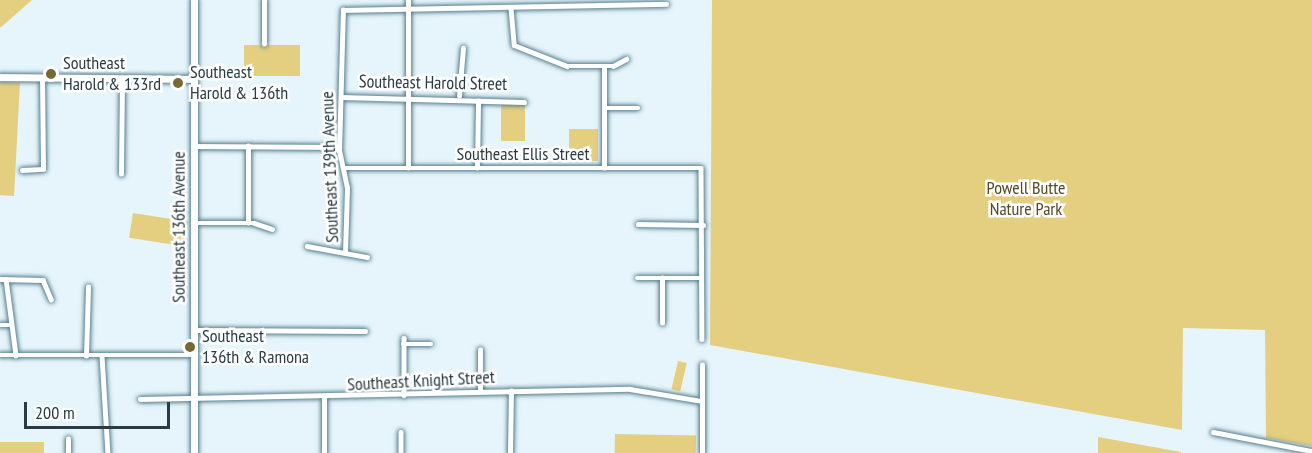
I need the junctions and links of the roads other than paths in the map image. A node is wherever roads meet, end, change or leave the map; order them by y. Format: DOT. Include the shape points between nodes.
graph roads {
  1 [pos="194,0"];
  2 [pos="264,0"];
  3 [pos="408,0"];
  4 [pos="465,0"];
  5 [pos="666,4"];
  6 [pos="408,8"];
  7 [pos="465,8"];
  8 [pos="511,8"];
  9 [pos="264,44"];
  10 [pos="463,48"];
  11 [pos="626,59"];
  12 [pos="604,67"];
  13 [pos="0,77"];
  14 [pos="42,78"];
  15 [pos="122,79"];
  16 [pos="194,80"];
  17 [pos="459,96"];
  18 [pos="340,97"];
  19 [pos="408,98"];
  20 [pos="478,101"];
  21 [pos="524,102"];
  22 [pos="604,108"];
  23 [pos="638,108"];
  24 [pos="194,146"];
  25 [pos="248,146"];
  26 [pos="339,147"];
  27 [pos="344,168"];
  28 [pos="408,168"];
  29 [pos="477,168"];
  30 [pos="604,168"];
  31 [pos="22,170"];
  32 [pos="121,174"];
  33 [pos="194,223"];
  34 [pos="248,223"];
  35 [pos="638,224"];
  36 [pos="703,225"];
  37 [pos="272,229"];
  38 [pos="307,246"];
  39 [pos="345,253"];
  40 [pos="367,257"];
  41 [pos="637,278"];
  42 [pos="662,278"];
  43 [pos="702,278"];
  44 [pos="0,279"];
  45 [pos="6,279"];
  46 [pos="88,287"];
  47 [pos="51,299"];
  48 [pos="662,323"];
  49 [pos="0,324"];
  50 [pos="11,325"];
  51 [pos="194,330"];
  52 [pos="365,331"];
  53 [pos="404,338"];
  54 [pos="702,339"];
  55 [pos="403,344"];
  56 [pos="431,344"];
  57 [pos="480,350"];
  58 [pos="0,355"];
  59 [pos="16,355"];
  60 [pos="194,355"];
  61 [pos="86,356"];
  62 [pos="102,356"];
  63 [pos="702,365"];
  64 [pos="480,391"];
  65 [pos="512,391"];
  66 [pos="404,395"];
  67 [pos="140,399"];
  68 [pos="324,399"];
  69 [pos="194,400"];
  70 [pos="702,401"];
  71 [pos="401,432"];
  72 [pos="1213,432"];
  73 [pos="68,439"];
  74 [pos="1312,451"];
  75 [pos="68,453"];
  76 [pos="108,453"];
  77 [pos="194,453"];
  78 [pos="324,453"];
  79 [pos="401,453"];
  80 [pos="510,453"];
  81 [pos="702,453"];
  1 -- 16 [label="street, Southeast 136th Avenue"];
  2 -- 9 [label="street"];
  3 -- 6 [label="street"];
  4 -- 7 [label="street"];
  5 -- 8 [label="street"];
  6 -- 7 [label="street"];
  6 -- 18 [label="street, Southeast 139th Avenue" via="343,10"];
  6 -- 19 [label="street"];
  7 -- 8 [label="street"];
  8 -- 12 [label="street" via="511,42 563,65"];
  10 -- 17 [label="street"];
  11 -- 12 [label="street"];
  12 -- 22 [label="street"];
  13 -- 14 [label="street"];
  14 -- 15 [label="street"];
  14 -- 31 [label="street" via="43,170"];
  15 -- 16 [label="street"];
  15 -- 32 [label="street"];
  16 -- 24 [label="street, Southeast 136th Avenue"];
  17 -- 19 [label="street, Southeast Harold Street"];
  17 -- 20 [label="street, Southeast Harold Street"];
  18 -- 19 [label="street, Southeast Harold Street"];
  18 -- 26 [label="street, Southeast 139th Avenue"];
  19 -- 28 [label="street"];
  20 -- 21 [label="street, Southeast Harold Street"];
  20 -- 29 [label="street"];
  22 -- 23 [label="street"];
  22 -- 30 [label="street"];
  24 -- 25 [label="street"];
  24 -- 33 [label="street, Southeast 136th Avenue"];
  25 -- 26 [label="street"];
  25 -- 34 [label="street"];
  26 -- 27 [label="street, Southeast 139th Avenue"];
  27 -- 28 [label="street, Southeast Ellis Street"];
  27 -- 39 [label="street, Southeast 139th Avenue"];
  28 -- 29 [label="street, Southeast Ellis Street"];
  29 -- 30 [label="street, Southeast Ellis Street"];
  30 -- 36 [label="street, Southeast Ellis Street" via="702,169"];
  33 -- 34 [label="street"];
  33 -- 51 [label="street, Southeast 136th Avenue"];
  34 -- 37 [label="street"];
  35 -- 36 [label="street"];
  36 -- 43 [label="street"];
  38 -- 39 [label="street"];
  39 -- 40 [label="street"];
  41 -- 42 [label="street"];
  42 -- 43 [label="street"];
  42 -- 48 [label="street"];
  43 -- 54 [label="street"];
  44 -- 45 [label="street"];
  45 -- 47 [label="street" via="43,280"];
  45 -- 50 [label="street"];
  46 -- 61 [label="street"];
  49 -- 50 [label="street"];
  50 -- 59 [label="street"];
  51 -- 52 [label="street"];
  51 -- 60 [label="street, Southeast 136th Avenue"];
  53 -- 55 [label="street"];
  55 -- 56 [label="street"];
  55 -- 66 [label="street"];
  57 -- 64 [label="street"];
  58 -- 59 [label="street"];
  59 -- 61 [label="street"];
  60 -- 62 [label="street"];
  60 -- 69 [label="street, Southeast 136th Avenue"];
  61 -- 62 [label="street"];
  62 -- 76 [label="street"];
  63 -- 70 [label="street"];
  64 -- 65 [label="street, Southeast Knight Street"];
  64 -- 66 [label="street, Southeast Knight Street"];
  65 -- 70 [label="street, Southeast Knight Street" via="630,389"];
  65 -- 80 [label="street"];
  66 -- 68 [label="street, Southeast Knight Street"];
  67 -- 69 [label="street, Southeast Knight Street"];
  68 -- 69 [label="street, Southeast Knight Street"];
  68 -- 78 [label="street"];
  69 -- 77 [label="street, Southeast 136th Avenue"];
  70 -- 81 [label="street"];
  71 -- 79 [label="street"];
  72 -- 74 [label="street"];
  73 -- 75 [label="street"];
}
